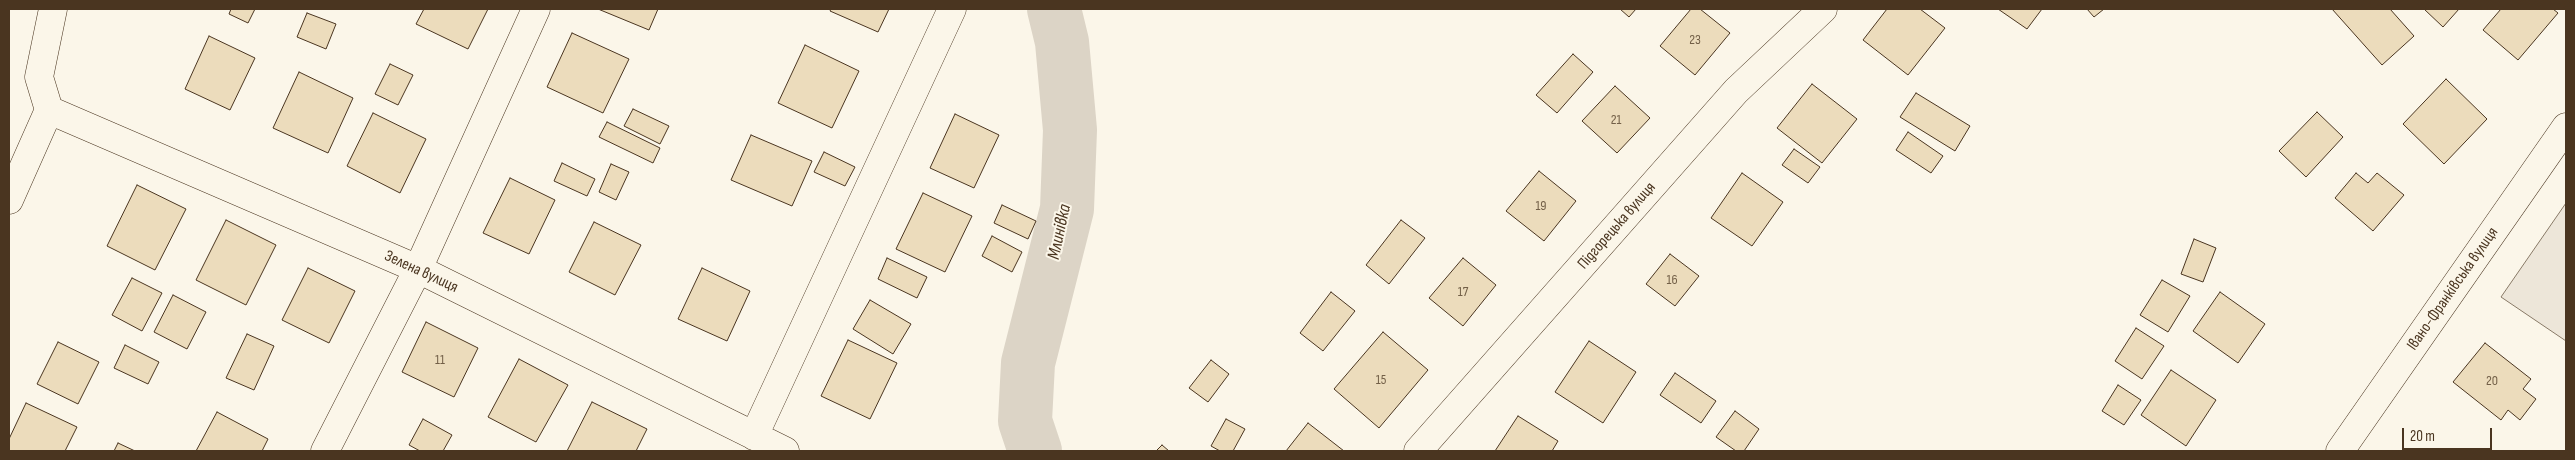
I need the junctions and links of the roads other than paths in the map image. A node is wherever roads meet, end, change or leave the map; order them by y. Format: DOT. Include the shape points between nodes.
graph roads {
  1 [pos="53,9"];
  2 [pos="536,9"];
  3 [pos="952,9"];
  4 [pos="1823,9"];
  5 [pos="49,110"];
  6 [pos="2566,127"];
  7 [pos="9,200"];
  8 [pos="418,269"];
  9 [pos="754,436"];
  10 [pos="325,451"];
  11 [pos="785,451"];
  12 [pos="1418,451"];
  13 [pos="2340,451"];
  1 -- 5 [label="street" via="40,77"];
  2 -- 8 [label="street"];
  3 -- 9 [label="street"];
  4 -- 12 [label="street, Підгорецька вулиця" via="1736,91"];
  5 -- 7 [label="street"];
  5 -- 8 [label="street, Зелена вулиця"];
  6 -- 13 [label="street, Івано-Франківська вулиця"];
  8 -- 9 [label="street, Зелена вулиця"];
  8 -- 10 [label="street"];
  9 -- 11 [label="street, Зелена вулиця"];
}
